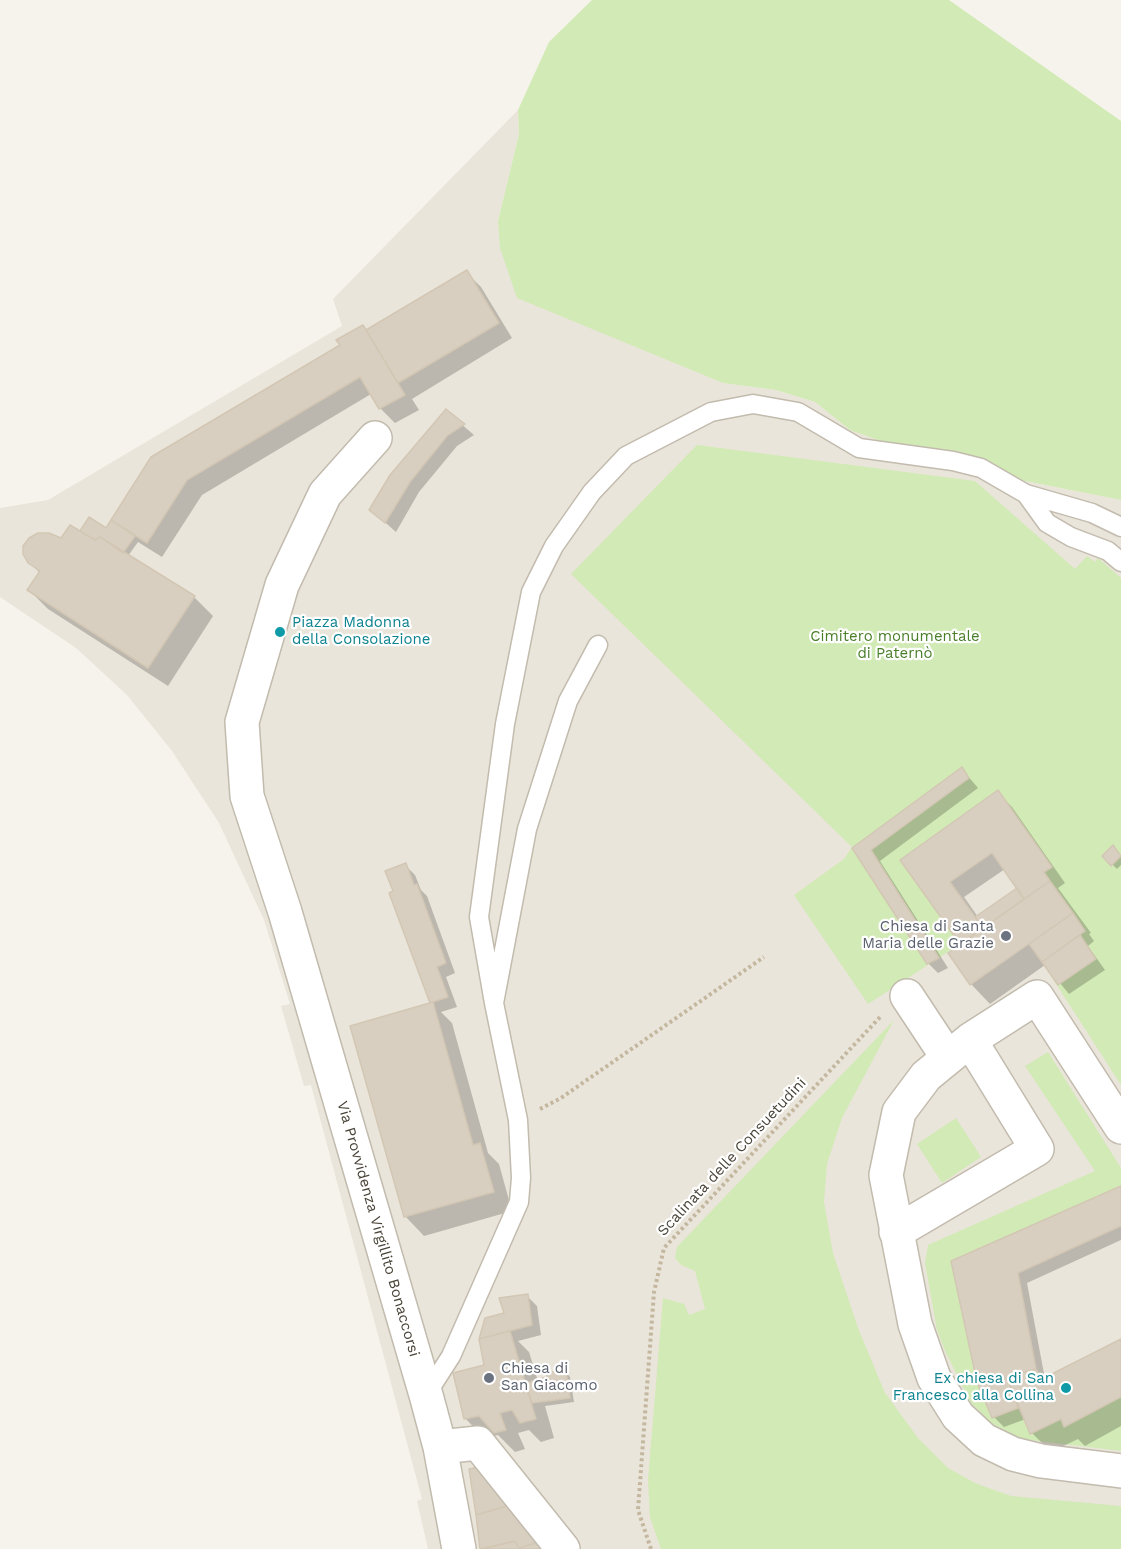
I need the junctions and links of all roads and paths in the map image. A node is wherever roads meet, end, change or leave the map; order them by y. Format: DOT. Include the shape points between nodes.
graph roads {
  1 [pos="375,438"];
  2 [pos="1026,494"];
  3 [pos="1121,527"];
  4 [pos="1121,562"];
  5 [pos="598,645"];
  6 [pos="764,957"];
  7 [pos="907,996"];
  8 [pos="494,1003"];
  9 [pos="959,1049"];
  10 [pos="518,1120"];
  11 [pos="1121,1127"];
  12 [pos="896,1232"];
  13 [pos="426,1395"];
  14 [pos="440,1448"];
  15 [pos="1121,1471"];
  16 [pos="459,1549"];
  17 [pos="563,1549"];
  18 [pos="651,1549"];
  1 -- 13 [label="street, Via Provvidenza Virgillito Bonaccorsi" via="325,494 287,575 242,722 247,796 285,912"];
  2 -- 3 [label="lane" via="1092,513"];
  2 -- 4 [label="lane" via="1047,523 1108,551"];
  2 -- 8 [label="lane" via="981,468 859,448 798,412 753,404 711,412 626,456 591,492 554,546 531,592 505,724 479,917"];
  5 -- 8 [label="lane" via="568,701 527,829"];
  6 -- 10 [label="path" via="561,1098"];
  7 -- 9 [label="street"];
  7 -- 18 [label="path, Scalinata delle Consuetudini" via="881,1016 664,1248 654,1292 638,1510"];
  8 -- 10 [label="lane"];
  9 -- 11 [label="street" via="1037,997"];
  9 -- 12 [label="street" via="926,1076 899,1112 886,1175"];
  9 -- 12 [label="street" via="1037,1149"];
  10 -- 13 [label="lane" via="519,1202 451,1356"];
  12 -- 15 [label="street" via="915,1324 934,1378 958,1416 984,1440 1013,1454"];
  13 -- 14 [label="street, Via Provvidenza Virgillito Bonaccorsi"];
  14 -- 16 [label="street, Via Provvidenza Virgillito Bonaccorsi"];
  14 -- 17 [label="street" via="478,1443"];
}
